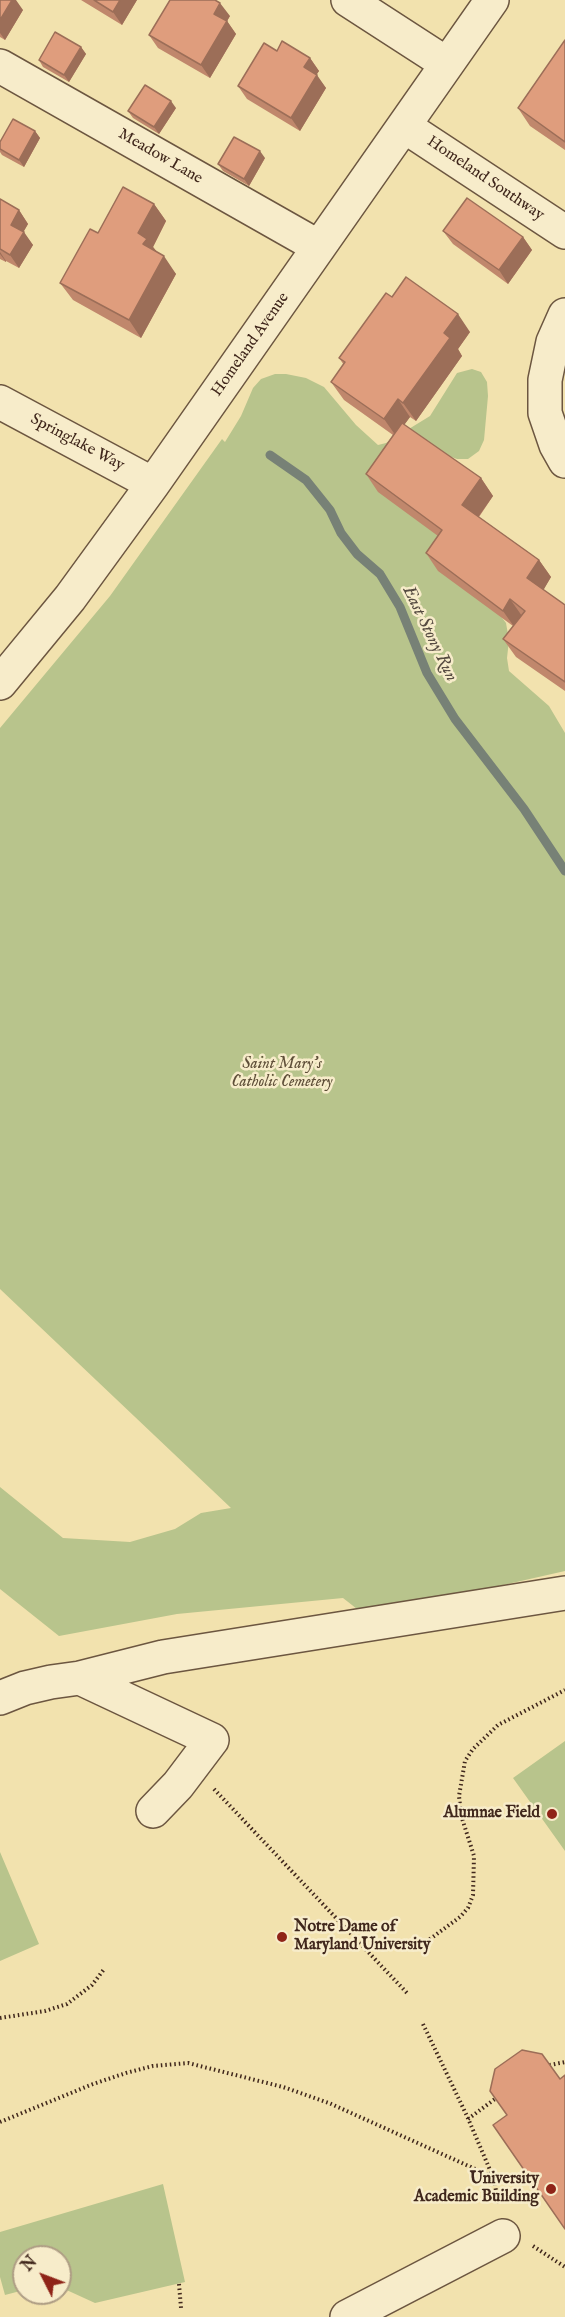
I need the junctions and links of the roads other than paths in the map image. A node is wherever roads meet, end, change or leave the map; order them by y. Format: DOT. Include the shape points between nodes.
graph roads {
  1 [pos="348,0"];
  2 [pos="492,0"];
  3 [pos="447,64"];
  4 [pos="0,66"];
  5 [pos="404,126"];
  6 [pos="565,232"];
  7 [pos="319,247"];
  8 [pos="565,315"];
  9 [pos="0,402"];
  10 [pos="565,461"];
  11 [pos="153,484"];
  12 [pos="0,683"];
  13 [pos="565,1593"];
  14 [pos="80,1678"];
  15 [pos="0,1698"];
  16 [pos="153,1810"];
  17 [pos="503,2236"];
  18 [pos="347,2317"];
  1 -- 3 [label="street"];
  2 -- 3 [label="street, Homeland Avenue"];
  3 -- 5 [label="street, Homeland Avenue"];
  4 -- 7 [label="street, Meadow Lane"];
  5 -- 6 [label="street, Homeland Southway"];
  5 -- 7 [label="street, Homeland Avenue"];
  7 -- 11 [label="street, Homeland Avenue"];
  8 -- 10 [label="street" via="553,342 544,380 545,413"];
  9 -- 11 [label="street, Springlake Way"];
  11 -- 12 [label="street, Homeland Avenue" via="70,598"];
  13 -- 14 [label="street" via="164,1657"];
  14 -- 15 [label="street" via="25,1688"];
  14 -- 16 [label="street" via="212,1740 178,1785"];
  17 -- 18 [label="street"];
}
